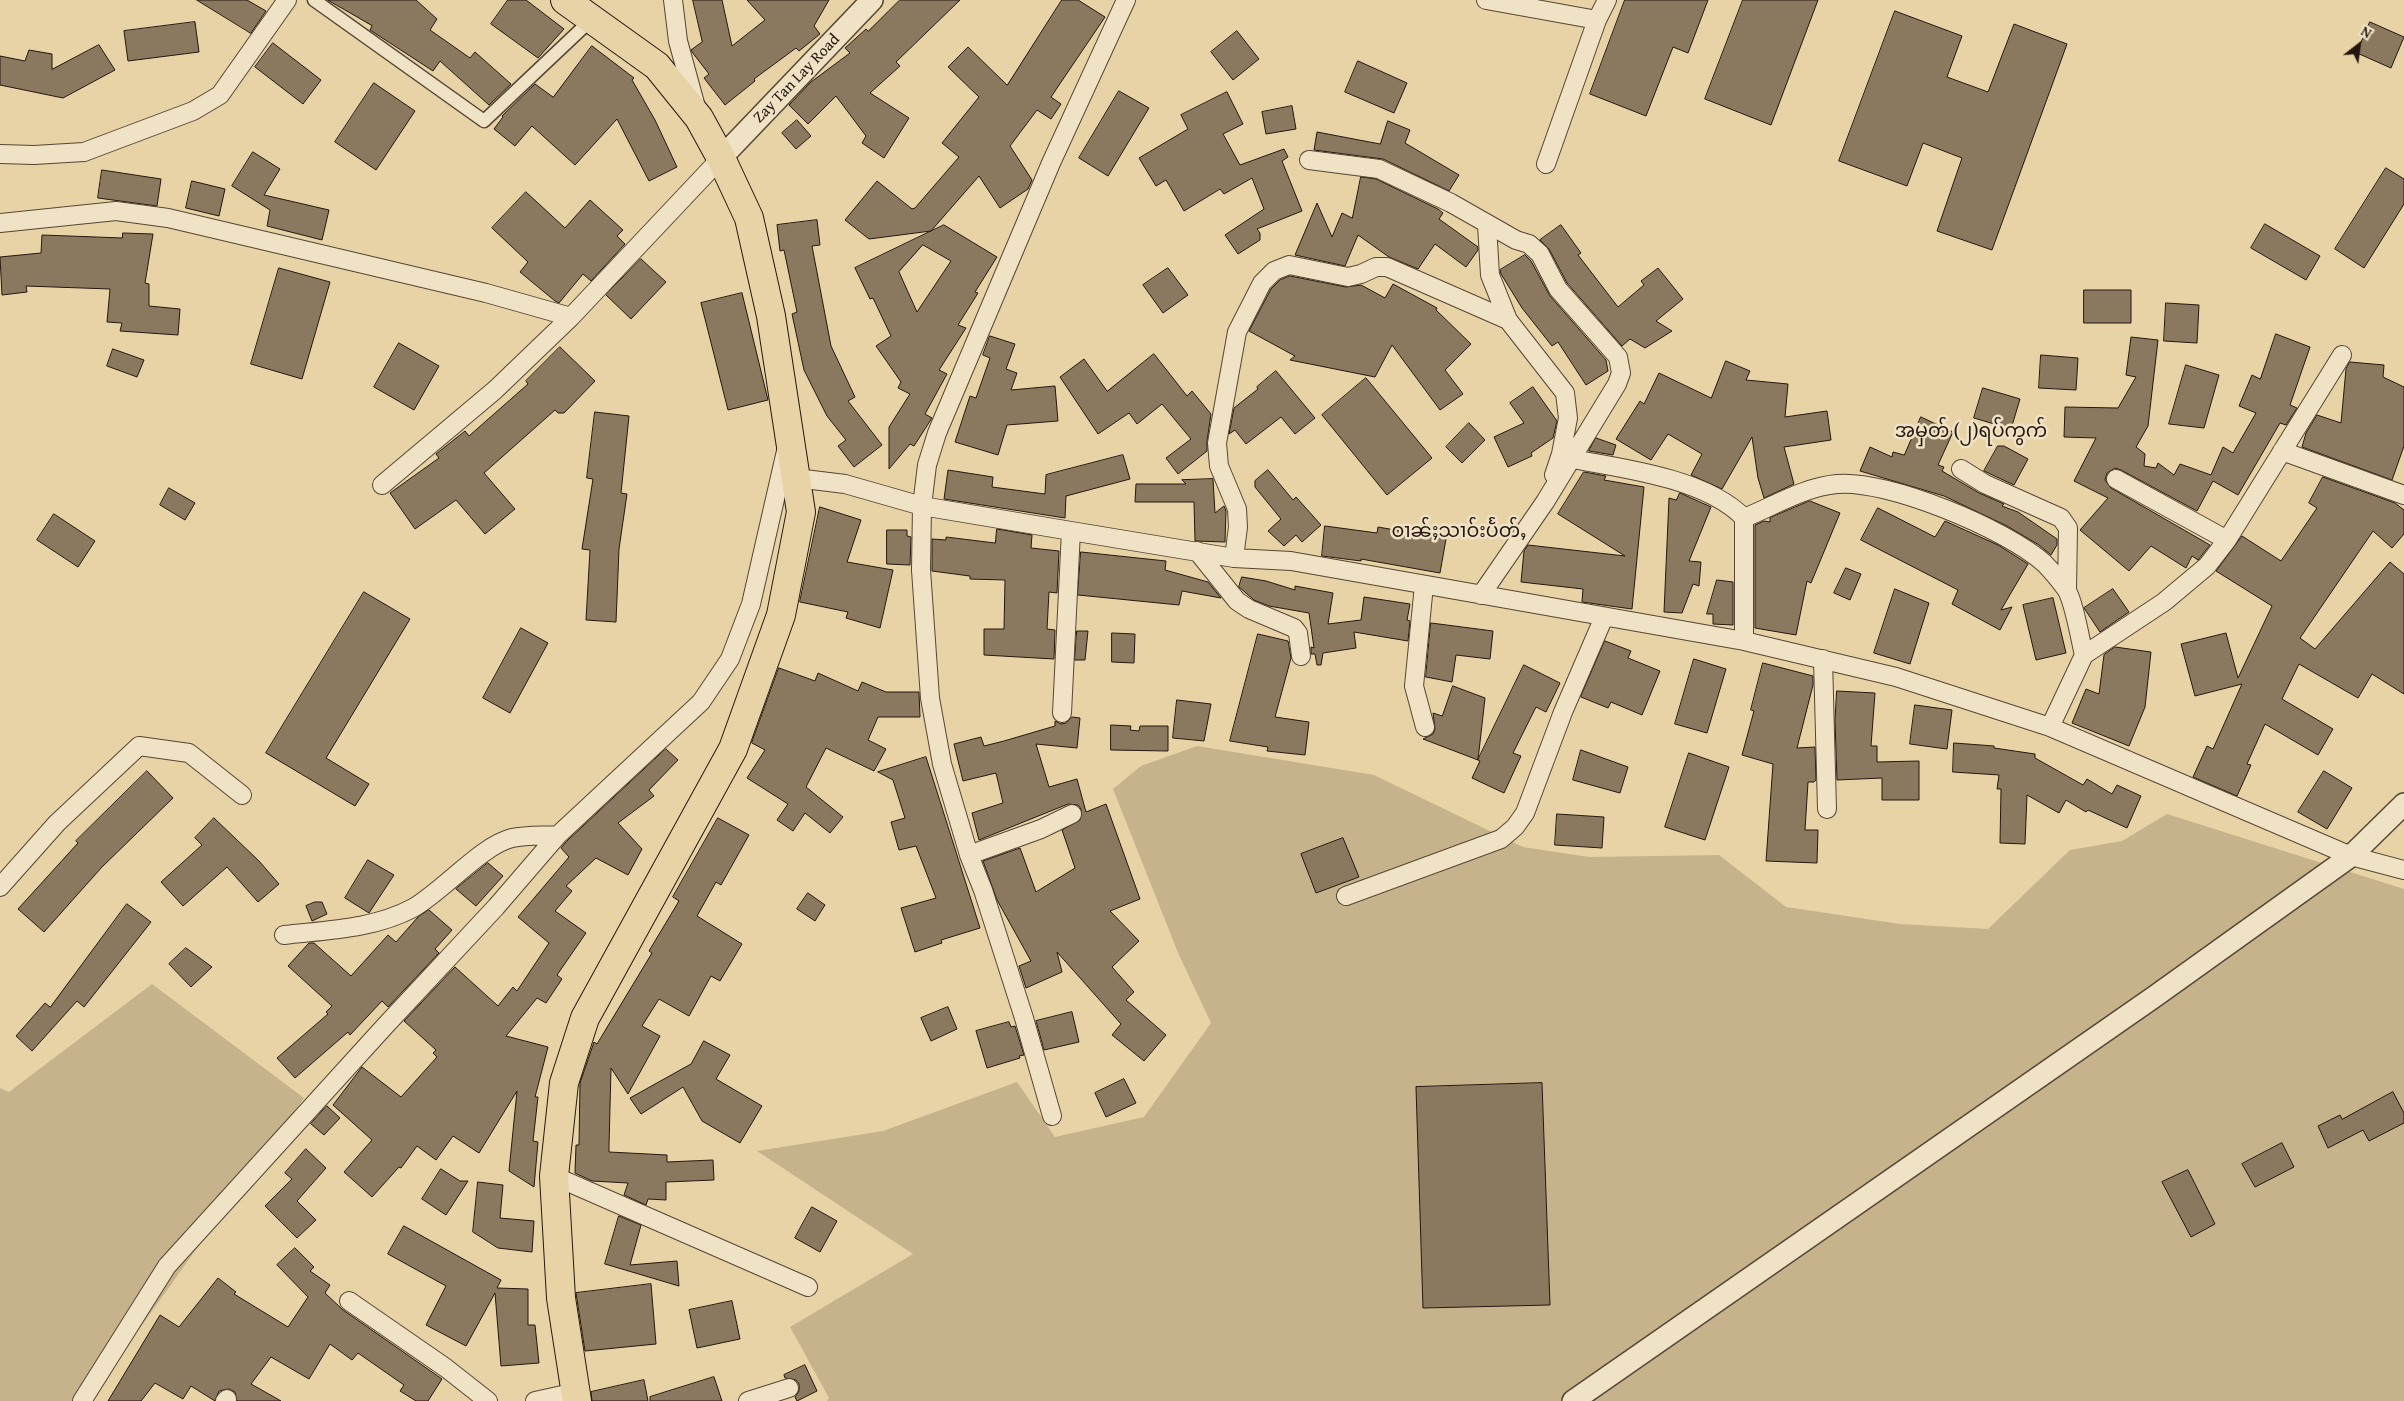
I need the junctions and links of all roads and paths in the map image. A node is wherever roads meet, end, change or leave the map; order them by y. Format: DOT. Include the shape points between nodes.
graph roads {
  1 [pos="287,0"];
  2 [pos="314,0"];
  3 [pos="565,0"];
  4 [pos="673,0"];
  5 [pos="872,0"];
  6 [pos="1126,0"];
  7 [pos="1486,0"];
  8 [pos="1607,0"];
  9 [pos="592,19"];
  10 [pos="1597,20"];
  11 [pos="699,118"];
  12 [pos="0,154"];
  13 [pos="721,158"];
  14 [pos="1309,160"];
  15 [pos="1546,164"];
  16 [pos="0,223"];
  17 [pos="1487,225"];
  18 [pos="571,316"];
  19 [pos="1508,320"];
  20 [pos="2342,355"];
  21 [pos="789,440"];
  22 [pos="2282,451"];
  23 [pos="1572,458"];
  24 [pos="1962,469"];
  25 [pos="796,478"];
  26 [pos="2116,479"];
  27 [pos="382,485"];
  28 [pos="2404,494"];
  29 [pos="1545,502"];
  30 [pos="922,506"];
  31 [pos="1744,518"];
  32 [pos="1071,531"];
  33 [pos="2226,540"];
  34 [pos="1197,551"];
  35 [pos="1234,558"];
  36 [pos="1424,585"];
  37 [pos="2067,590"];
  38 [pos="1481,595"];
  39 [pos="1604,617"];
  40 [pos="1744,641"];
  41 [pos="2084,655"];
  42 [pos="1301,656"];
  43 [pos="1823,659"];
  44 [pos="1062,713"];
  45 [pos="1424,727"];
  46 [pos="2050,727"];
  47 [pos="242,795"];
  48 [pos="2404,804"];
  49 [pos="1826,809"];
  50 [pos="1072,814"];
  51 [pos="558,834"];
  52 [pos="969,855"];
  53 [pos="2351,856"];
  54 [pos="2404,870"];
  55 [pos="0,887"];
  56 [pos="1346,896"];
  57 [pos="284,935"];
  58 [pos="1052,1116"];
  59 [pos="554,1176"];
  60 [pos="808,1287"];
  61 [pos="349,1301"];
  62 [pos="790,1388"];
  63 [pos="576,1396"];
  64 [pos="82,1401"];
  65 [pos="488,1401"];
  66 [pos="535,1401"];
  67 [pos="748,1401"];
  68 [pos="1573,1401"];
  1 -- 12 [label="street" via="220,95 193,111 84,152"];
  2 -- 9 [label="street" via="484,121"];
  3 -- 9 [label="highway"];
  4 -- 11 [label="street" via="678,41"];
  5 -- 13 [label="street, Zay Tan Lay Road"];
  6 -- 30 [label="street" via="1051,163 937,433 927,466"];
  7 -- 10 [label="street"];
  8 -- 10 [label="street"];
  9 -- 11 [label="highway" via="657,66"];
  10 -- 15 [label="street"];
  11 -- 13 [label="highway"];
  13 -- 18 [label="street"];
  13 -- 21 [label="highway" via="749,218 771,316"];
  14 -- 17 [label="street" via="1378,169 1451,203"];
  16 -- 18 [label="street" via="116,211 168,218"];
  17 -- 19 [label="street" via="1490,275"];
  17 -- 23 [label="street" via="1529,244 1540,254 1558,289 1618,357 1621,373 1617,384"];
  18 -- 27 [label="street" via="495,390"];
  19 -- 29 [label="street" via="1565,393 1568,418 1561,454"];
  19 -- 35 [label="street" via="1387,267 1376,267 1348,277 1288,265 1274,271 1262,283 1238,332 1216,443 1219,466 1237,509"];
  20 -- 22 [label="street"];
  21 -- 25 [label="highway"];
  21 -- 51 [label="street" via="750,604 730,659 701,702"];
  22 -- 28 [label="street"];
  22 -- 33 [label="street"];
  23 -- 29 [label="street"];
  23 -- 31 [label="street" via="1676,481 1712,496"];
  24 -- 37 [label="street" via="1985,484 2061,518 2068,528"];
  25 -- 30 [label="street" via="845,484"];
  25 -- 59 [label="highway" via="801,512 780,615 733,749 585,1018 564,1083"];
  26 -- 33 [label="street"];
  29 -- 38 [label="street"];
  30 -- 32 [label="street"];
  30 -- 52 [label="street" via="920,570 930,698 942,764"];
  31 -- 37 [label="street" via="1800,494 1837,484 1894,491 1950,510 2003,536 2044,563"];
  31 -- 40 [label="street"];
  32 -- 34 [label="street"];
  32 -- 44 [label="street"];
  33 -- 41 [label="street" via="2207,566 2164,602"];
  34 -- 35 [label="street"];
  34 -- 42 [label="street" via="1237,601 1294,628 1298,633"];
  35 -- 36 [label="street" via="1291,561"];
  36 -- 38 [label="street"];
  36 -- 45 [label="street" via="1414,686"];
  37 -- 41 [label="street"];
  38 -- 39 [label="street"];
  39 -- 40 [label="street"];
  39 -- 56 [label="street" via="1563,712 1525,813 1515,828 1501,840"];
  40 -- 43 [label="street"];
  41 -- 46 [label="street"];
  43 -- 46 [label="street" via="1896,677"];
  43 -- 49 [label="street"];
  46 -- 53 [label="street"];
  47 -- 55 [label="street" via="189,753 139,746 58,824"];
  48 -- 53 [label="street"];
  50 -- 52 [label="street"];
  51 -- 57 [label="street" via="512,838 497,845 442,889 412,908 376,923"];
  51 -- 64 [label="street" via="496,907 167,1266"];
  52 -- 58 [label="street" via="1021,1009"];
  53 -- 54 [label="street"];
  53 -- 68 [label="street" via="2146,1003"];
  59 -- 60 [label="street"];
  59 -- 63 [label="highway" via="561,1298"];
  61 -- 65 [label="street"];
  62 -- 67 [label="street"];
  63 -- 66 [label="street"];
}
